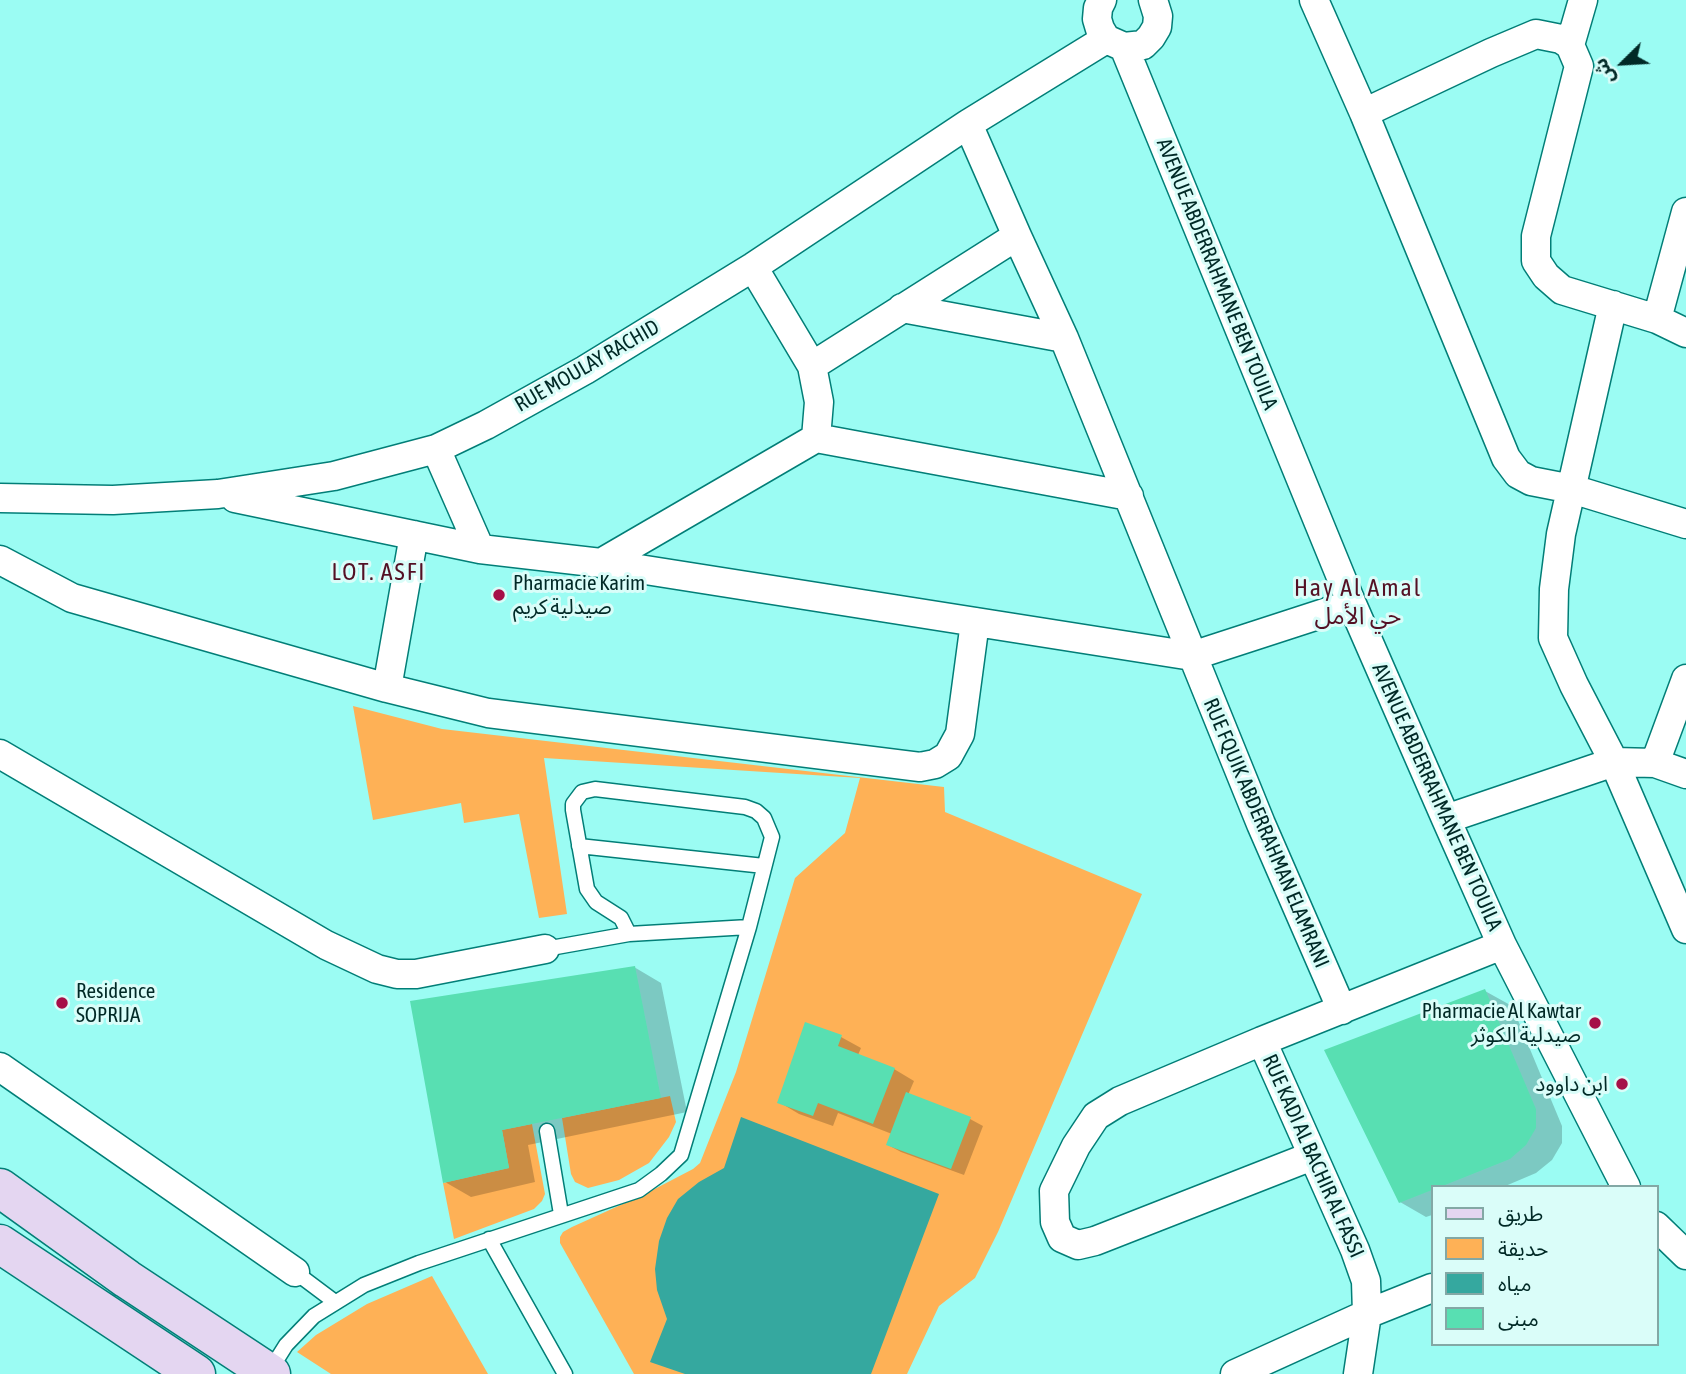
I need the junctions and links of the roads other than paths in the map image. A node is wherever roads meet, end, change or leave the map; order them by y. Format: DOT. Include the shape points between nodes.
graph roads {
  1 [pos="1102,0"];
  2 [pos="1314,0"];
  3 [pos="1583,0"];
  4 [pos="1158,1"];
  5 [pos="1115,43"];
  6 [pos="1570,45"];
  7 [pos="1364,113"];
  8 [pos="968,124"];
  9 [pos="1686,212"];
  10 [pos="1017,236"];
  11 [pos="753,267"];
  12 [pos="1613,304"];
  13 [pos="902,308"];
  14 [pos="1657,319"];
  15 [pos="1686,332"];
  16 [pos="1064,338"];
  17 [pos="812,366"];
  18 [pos="816,438"];
  19 [pos="436,449"];
  20 [pos="1572,489"];
  21 [pos="218,494"];
  22 [pos="1129,496"];
  23 [pos="0,498"];
  24 [pos="1686,523"];
  25 [pos="414,535"];
  26 [pos="480,549"];
  27 [pos="0,560"];
  28 [pos="601,563"];
  29 [pos="1352,604"];
  30 [pos="975,622"];
  31 [pos="1192,656"];
  32 [pos="1686,679"];
  33 [pos="387,688"];
  34 [pos="0,754"];
  35 [pos="1614,762"];
  36 [pos="1656,763"];
  37 [pos="1686,774"];
  38 [pos="1446,819"];
  39 [pos="579,846"];
  40 [pos="764,866"];
  41 [pos="749,927"];
  42 [pos="1686,929"];
  43 [pos="629,934"];
  44 [pos="1502,945"];
  45 [pos="545,949"];
  46 [pos="1342,1010"];
  47 [pos="1262,1041"];
  48 [pos="0,1067"];
  49 [pos="547,1130"];
  50 [pos="1312,1156"];
  51 [pos="1625,1185"];
  52 [pos="0,1188"];
  53 [pos="561,1214"];
  54 [pos="1658,1228"];
  55 [pos="489,1239"];
  56 [pos="0,1244"];
  57 [pos="1686,1255"];
  58 [pos="295,1272"];
  59 [pos="1430,1289"];
  60 [pos="335,1302"];
  61 [pos="1367,1314"];
  62 [pos="270,1373"];
  63 [pos="196,1374"];
  64 [pos="565,1374"];
  65 [pos="1236,1374"];
  66 [pos="1358,1374"];
  1 -- 5 [label="street, AVENUE ABDERRAHMANE BEN TOUILA" via="1097,19 1100,29"];
  2 -- 7 [label="street"];
  3 -- 6 [label="street"];
  4 -- 5 [label="street, RUE MOULAY RACHID" via="1157,27 1143,45"];
  5 -- 8 [label="street, RUE MOULAY RACHID"];
  5 -- 29 [label="street, AVENUE ABDERRAHMANE BEN TOUILA"];
  6 -- 7 [label="street" via="1536,34"];
  6 -- 12 [label="street" via="1579,66 1536,236 1536,261 1562,290"];
  7 -- 20 [label="street" via="1506,458 1518,474 1531,481"];
  8 -- 10 [label="street, RUE FQUIK ABDERRAHMAN ELAMRANI"];
  8 -- 11 [label="street, RUE MOULAY RACHID"];
  9 -- 14 [label="street"];
  10 -- 13 [label="street"];
  10 -- 16 [label="street, RUE FQUIK ABDERRAHMAN ELAMRANI"];
  11 -- 17 [label="street"];
  11 -- 19 [label="street, RUE MOULAY RACHID" via="585,370"];
  12 -- 14 [label="street"];
  12 -- 20 [label="street"];
  13 -- 16 [label="street"];
  13 -- 17 [label="street"];
  14 -- 15 [label="street"];
  16 -- 22 [label="street, RUE FQUIK ABDERRAHMAN ELAMRANI"];
  17 -- 18 [label="street" via="819,402"];
  18 -- 22 [label="street"];
  18 -- 28 [label="street"];
  19 -- 21 [label="street, RUE MOULAY RACHID" via="334,475"];
  19 -- 26 [label="street"];
  20 -- 24 [label="street"];
  20 -- 35 [label="street" via="1561,534 1553,638"];
  21 -- 23 [label="street, RUE MOULAY RACHID" via="113,500"];
  21 -- 25 [label="street"];
  22 -- 31 [label="street, RUE FQUIK ABDERRAHMAN ELAMRANI"];
  25 -- 26 [label="street"];
  25 -- 33 [label="street"];
  26 -- 28 [label="street"];
  27 -- 33 [label="street" via="72,597"];
  28 -- 30 [label="street"];
  29 -- 31 [label="street"];
  29 -- 38 [label="street, AVENUE ABDERRAHMANE BEN TOUILA"];
  30 -- 31 [label="street"];
  30 -- 33 [label="street" via="960,734 948,756 920,767 488,713"];
  31 -- 46 [label="street, RUE FQUIK ABDERRAHMAN ELAMRANI"];
  32 -- 36 [label="street"];
  34 -- 45 [label="street" via="326,945 377,969 416,974"];
  35 -- 36 [label="street"];
  35 -- 38 [label="street"];
  35 -- 42 [label="street"];
  36 -- 37 [label="street"];
  38 -- 44 [label="street, AVENUE ABDERRAHMANE BEN TOUILA"];
  39 -- 40 [label="lane"];
  39 -- 40 [label="lane" via="573,803 582,792 595,789 756,811 772,837"];
  39 -- 43 [label="lane" via="587,889 596,902 621,918"];
  40 -- 41 [label="lane"];
  41 -- 43 [label="lane"];
  41 -- 53 [label="lane" via="681,1155 639,1190"];
  43 -- 45 [label="lane"];
  44 -- 46 [label="street, RUE KADI AL BACHIR AL FASSI"];
  44 -- 51 [label="street, AVENUE ABDERRAHMANE BEN TOUILA"];
  46 -- 47 [label="street, RUE KADI AL BACHIR AL FASSI"];
  47 -- 50 [label="street, RUE KADI AL BACHIR AL FASSI"];
  47 -- 50 [label="street" via="1120,1101 1096,1116 1054,1191 1055,1222 1062,1238 1078,1245 1095,1241"];
  48 -- 58 [label="street"];
  49 -- 53 [label="lane"];
  50 -- 61 [label="street, RUE KADI AL BACHIR AL FASSI" via="1366,1281"];
  52 -- 62 [label="main road"];
  53 -- 55 [label="lane"];
  54 -- 57 [label="street"];
  55 -- 60 [label="lane" via="408,1267"];
  55 -- 64 [label="lane"];
  56 -- 63 [label="main road"];
  58 -- 60 [label="lane"];
  59 -- 61 [label="street"];
  60 -- 62 [label="lane" via="295,1334"];
  61 -- 65 [label="street"];
  61 -- 66 [label="street, RUE KADI AL BACHIR AL FASSI"];
}
